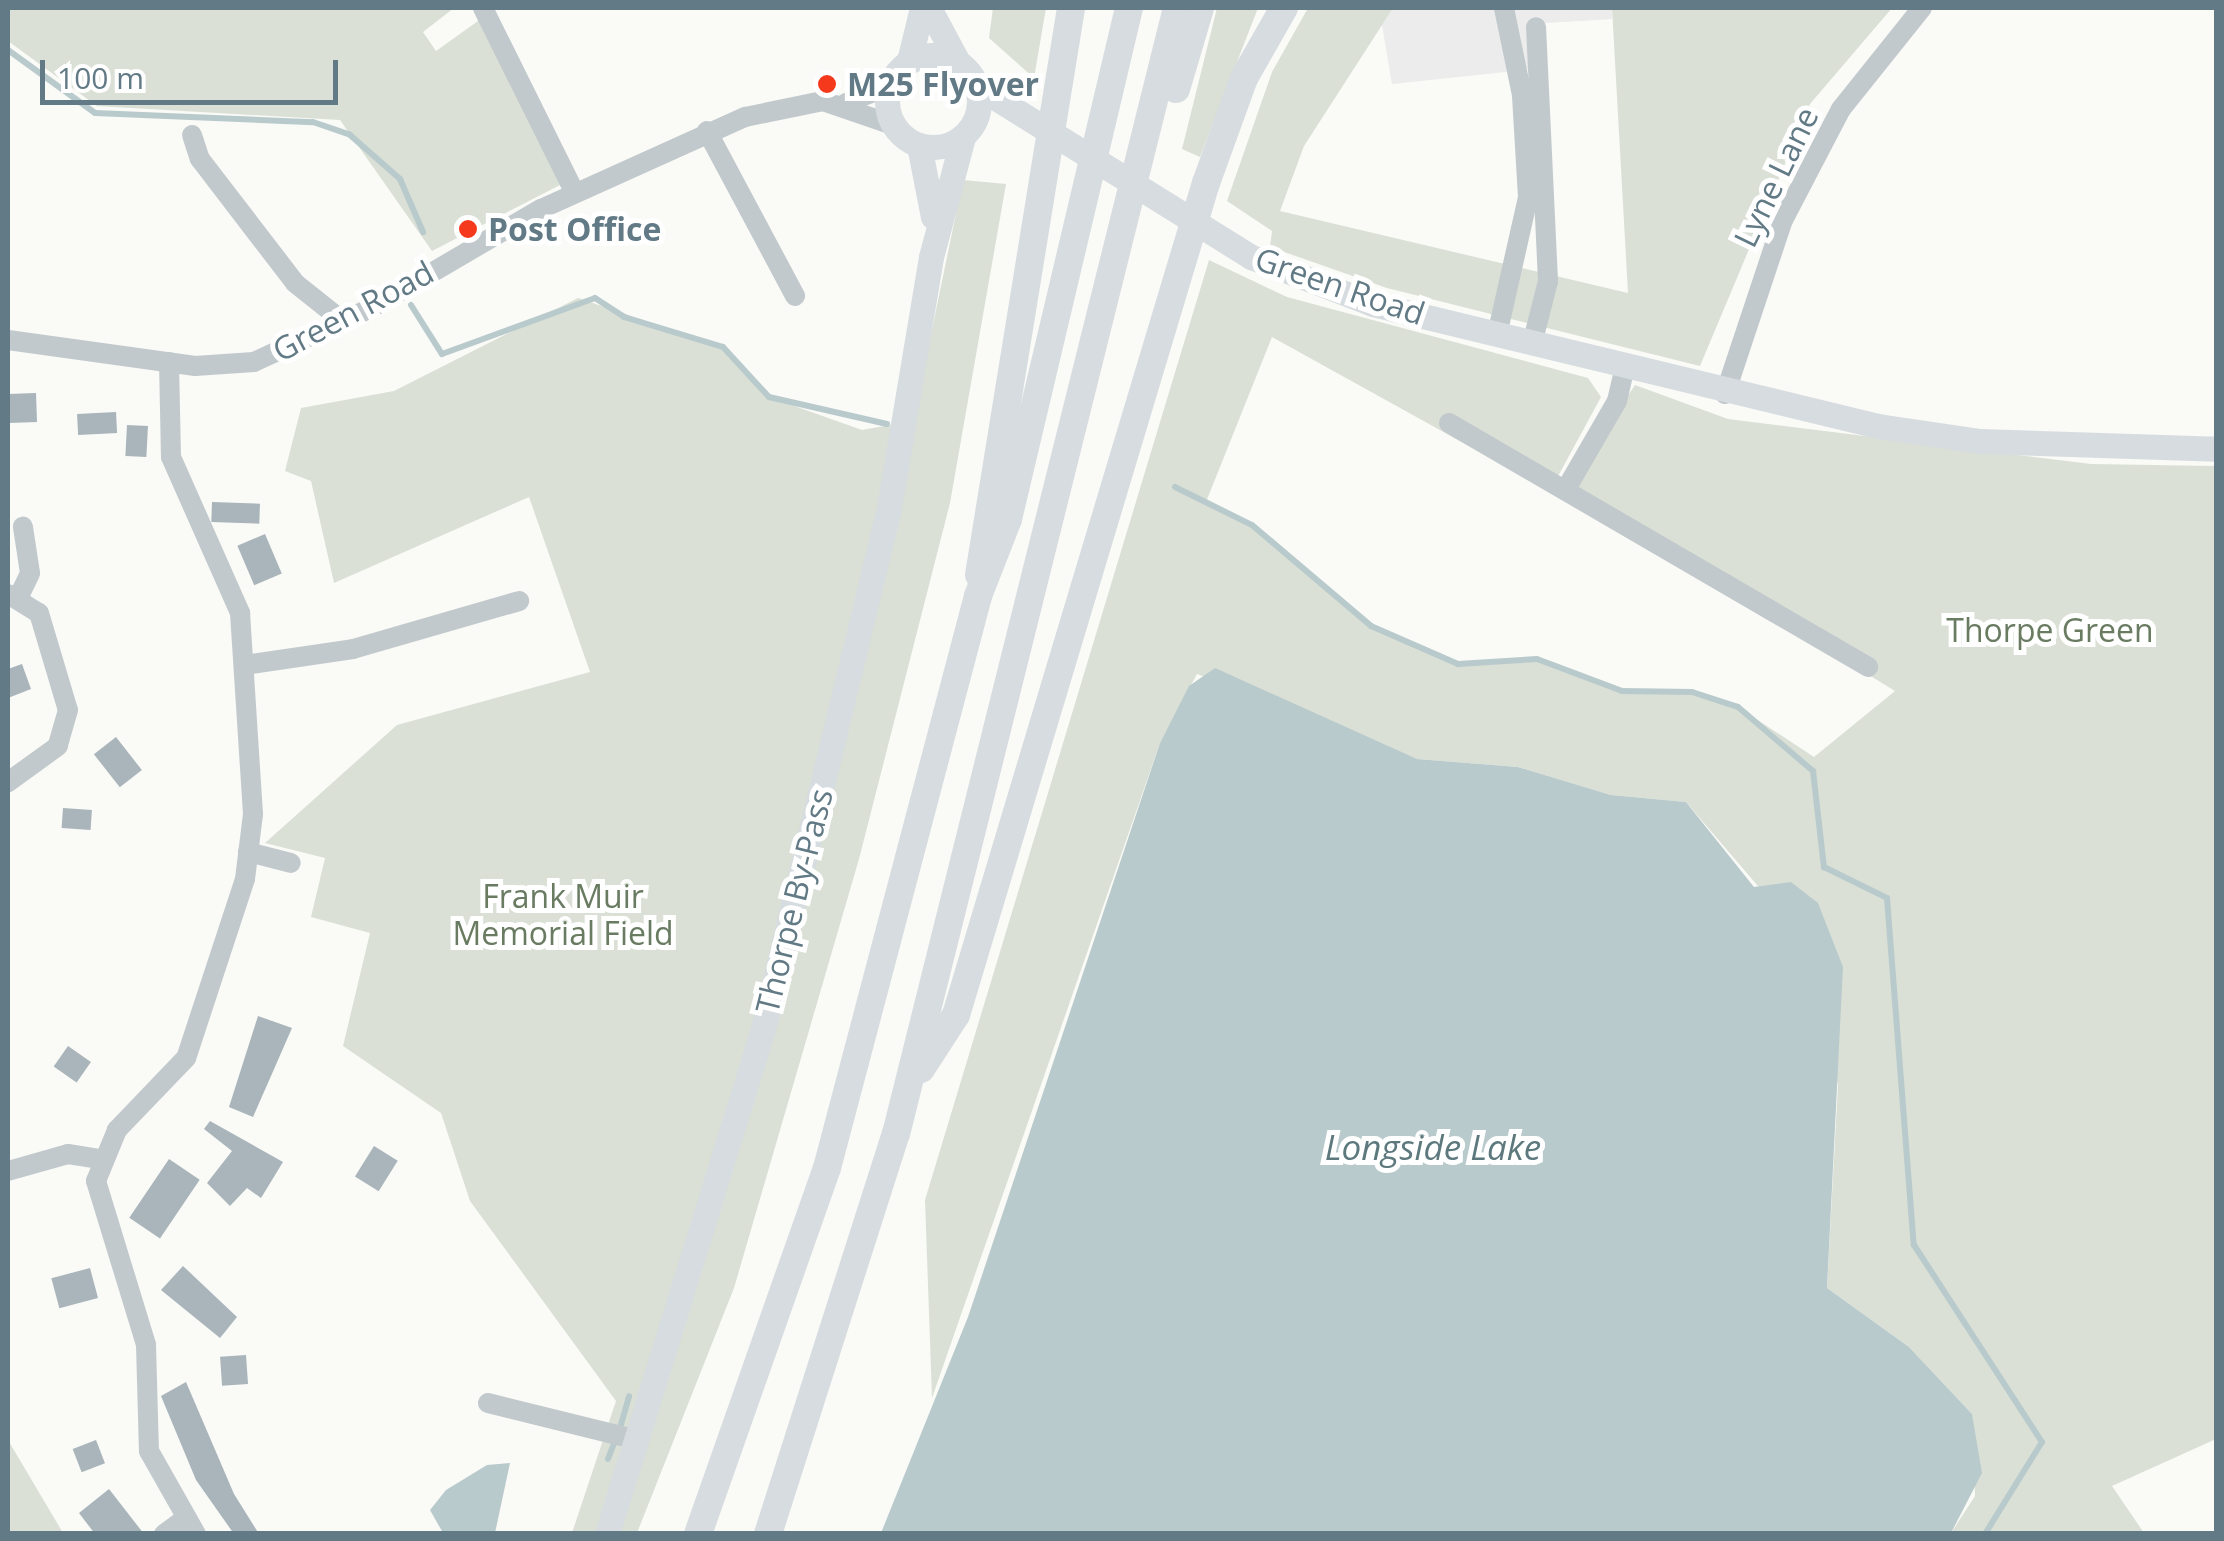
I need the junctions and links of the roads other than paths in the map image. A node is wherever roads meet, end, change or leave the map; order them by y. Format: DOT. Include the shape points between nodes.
graph roads {
  1 [pos="483,8"];
  2 [pos="925,8"];
  3 [pos="1072,8"];
  4 [pos="1128,8"];
  5 [pos="1177,8"];
  6 [pos="1200,8"];
  7 [pos="1284,8"];
  8 [pos="1504,8"];
  9 [pos="1922,8"];
  10 [pos="1536,28"];
  11 [pos="909,62"];
  12 [pos="958,62"];
  13 [pos="889,86"];
  14 [pos="978,87"];
  15 [pos="846,103"];
  16 [pos="1026,118"];
  17 [pos="893,124"];
  18 [pos="969,130"];
  19 [pos="707,131"];
  20 [pos="192,135"];
  21 [pos="920,145"];
  22 [pos="1147,150"];
  23 [pos="575,193"];
  24 [pos="931,257"];
  25 [pos="794,296"];
  26 [pos="344,322"];
  27 [pos="1497,335"];
  28 [pos="8,340"];
  29 [pos="1532,344"];
  30 [pos="169,362"];
  31 [pos="1626,368"];
  32 [pos="1725,394"];
  33 [pos="1449,423"];
  34 [pos="2216,449"];
  35 [pos="1566,489"];
  36 [pos="23,527"];
  37 [pos="13,595"];
  38 [pos="978,596"];
  39 [pos="519,601"];
  40 [pos="246,664"];
  41 [pos="1868,668"];
  42 [pos="8,782"];
  43 [pos="248,852"];
  44 [pos="292,863"];
  45 [pos="907,1091"];
  46 [pos="99,1159"];
  47 [pos="8,1171"];
  48 [pos="488,1403"];
  49 [pos="638,1440"];
  50 [pos="191,1526"];
  51 [pos="164,1534"];
  52 [pos="608,1534"];
  53 [pos="698,1534"];
  54 [pos="768,1534"];
  1 -- 23 [label="street"];
  2 -- 11 [label="main road"];
  2 -- 12 [label="main road"];
  3 -- 38 [label="highway" via="982,516"];
  4 -- 38 [label="highway" via="1008,519"];
  5 -- 22 [label="highway"];
  6 -- 22 [label="highway"];
  7 -- 45 [label="highway" via="1244,78 1179,264 956,1015"];
  8 -- 27 [label="street" via="1522,94 1528,198"];
  9 -- 32 [label="street, Lyne Lane" via="1841,110 1782,220"];
  10 -- 29 [label="street" via="1548,281"];
  11 -- 12 [label="main road" via="937,54"];
  11 -- 13 [label="main road"];
  12 -- 14 [label="main road"];
  13 -- 15 [label="street, Green Road"];
  13 -- 17 [label="main road"];
  14 -- 16 [label="main road, Green Road"];
  14 -- 18 [label="main road"];
  15 -- 17 [label="street, Green Road"];
  15 -- 19 [label="street, Green Road" via="788,106"];
  16 -- 18 [label="main road"];
  16 -- 27 [label="main road, Green Road" via="1251,257 1372,304"];
  17 -- 21 [label="main road"];
  18 -- 21 [label="main road"];
  18 -- 24 [label="main road, Thorpe By-Pass"];
  19 -- 23 [label="street, Green Road"];
  19 -- 25 [label="street"];
  20 -- 26 [label="street" via="200,159 295,283"];
  21 -- 24 [label="main road, Thorpe By-Pass" via="934,206"];
  22 -- 45 [label="highway"];
  23 -- 26 [label="street, Green Road"];
  24 -- 49 [label="main road, Thorpe By-Pass" via="889,508 800,880 740,1118"];
  26 -- 30 [label="street, Green Road" via="254,362"];
  27 -- 29 [label="main road, Green Road"];
  28 -- 30 [label="street, Green Road"];
  29 -- 31 [label="main road, Green Road"];
  30 -- 40 [label="street" via="171,457 230,577"];
  31 -- 32 [label="main road, Green Road"];
  31 -- 35 [label="street" via="1617,402"];
  32 -- 34 [label="main road, Green Road" via="1980,441"];
  33 -- 35 [label="street"];
  35 -- 41 [label="street"];
  36 -- 37 [label="street" via="30,573"];
  37 -- 42 [label="street" via="39,614 56,654 68,724 44,761"];
  38 -- 53 [label="highway" via="827,1168"];
  39 -- 40 [label="street" via="353,649"];
  40 -- 43 [label="street" via="254,756"];
  43 -- 44 [label="street"];
  43 -- 46 [label="street" via="186,1058"];
  45 -- 54 [label="highway"];
  46 -- 47 [label="street" via="68,1154"];
  46 -- 50 [label="street" via="102,1204 146,1346 143,1428"];
  48 -- 49 [label="street"];
  49 -- 52 [label="main road, Thorpe By-Pass"];
  50 -- 51 [label="street"];
}
